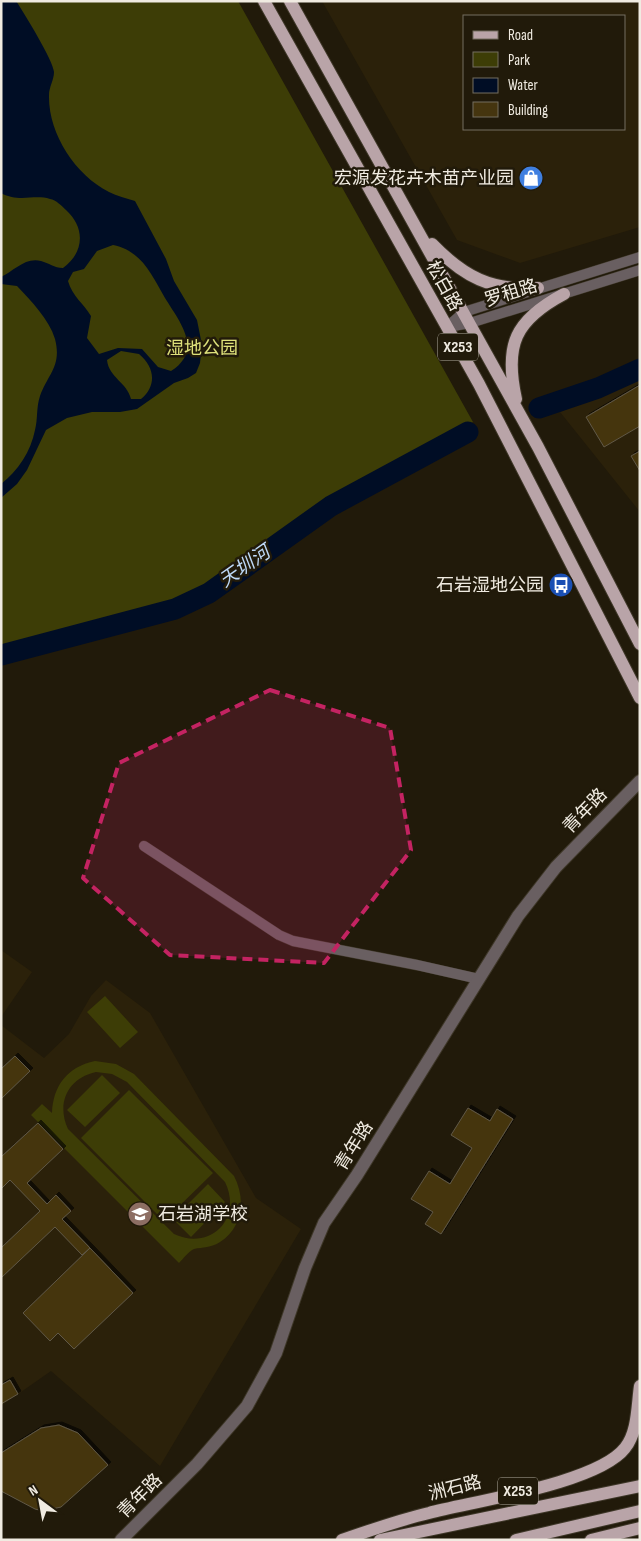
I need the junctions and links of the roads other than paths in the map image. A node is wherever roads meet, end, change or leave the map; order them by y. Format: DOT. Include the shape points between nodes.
graph roads {
  1 [pos="264,1"];
  2 [pos="290,1"];
  3 [pos="418,228"];
  4 [pos="640,256"];
  5 [pos="640,270"];
  6 [pos="538,288"];
  7 [pos="564,294"];
  8 [pos="467,317"];
  9 [pos="447,327"];
  10 [pos="521,416"];
  11 [pos="640,644"];
  12 [pos="640,698"];
  13 [pos="640,781"];
  14 [pos="144,846"];
  15 [pos="479,979"];
  16 [pos="640,1386"];
  17 [pos="640,1486"];
  18 [pos="640,1512"];
  19 [pos="640,1528"];
  20 [pos="121,1540"];
  21 [pos="342,1540"];
  22 [pos="380,1540"];
  23 [pos="516,1540"];
  24 [pos="591,1540"];
  1 -- 9 [label="main road, 松白路 / X253"];
  2 -- 3 [label="main road, 松白路 / X253"];
  3 -- 6 [label="main road" via="441,254 472,278 514,289"];
  3 -- 8 [label="main road, 松白路 / X253"];
  4 -- 6 [label="street, 罗租路"];
  5 -- 7 [label="street, 罗租路"];
  6 -- 8 [label="street, 罗租路"];
  7 -- 8 [label="street, 罗租路"];
  7 -- 10 [label="main road" via="532,316 512,345 513,378"];
  8 -- 9 [label="street, 罗租路"];
  8 -- 10 [label="main road, 松白路 / X253"];
  9 -- 12 [label="main road, 松白路 / X253" via="524,469"];
  10 -- 11 [label="main road, 松白路 / X253"];
  13 -- 15 [label="street, 青年路" via="556,867 518,916"];
  14 -- 15 [label="street" via="279,936"];
  15 -- 20 [label="street, 青年路" via="357,1176 324,1223 276,1353 247,1406 197,1464"];
  16 -- 21 [label="main road, 洲石路 / X253" via="632,1437 627,1447 608,1464 572,1478 418,1515"];
  17 -- 22 [label="main road, 洲石路 / X253"];
  18 -- 23 [label="main road"];
  19 -- 24 [label="main road"];
}
